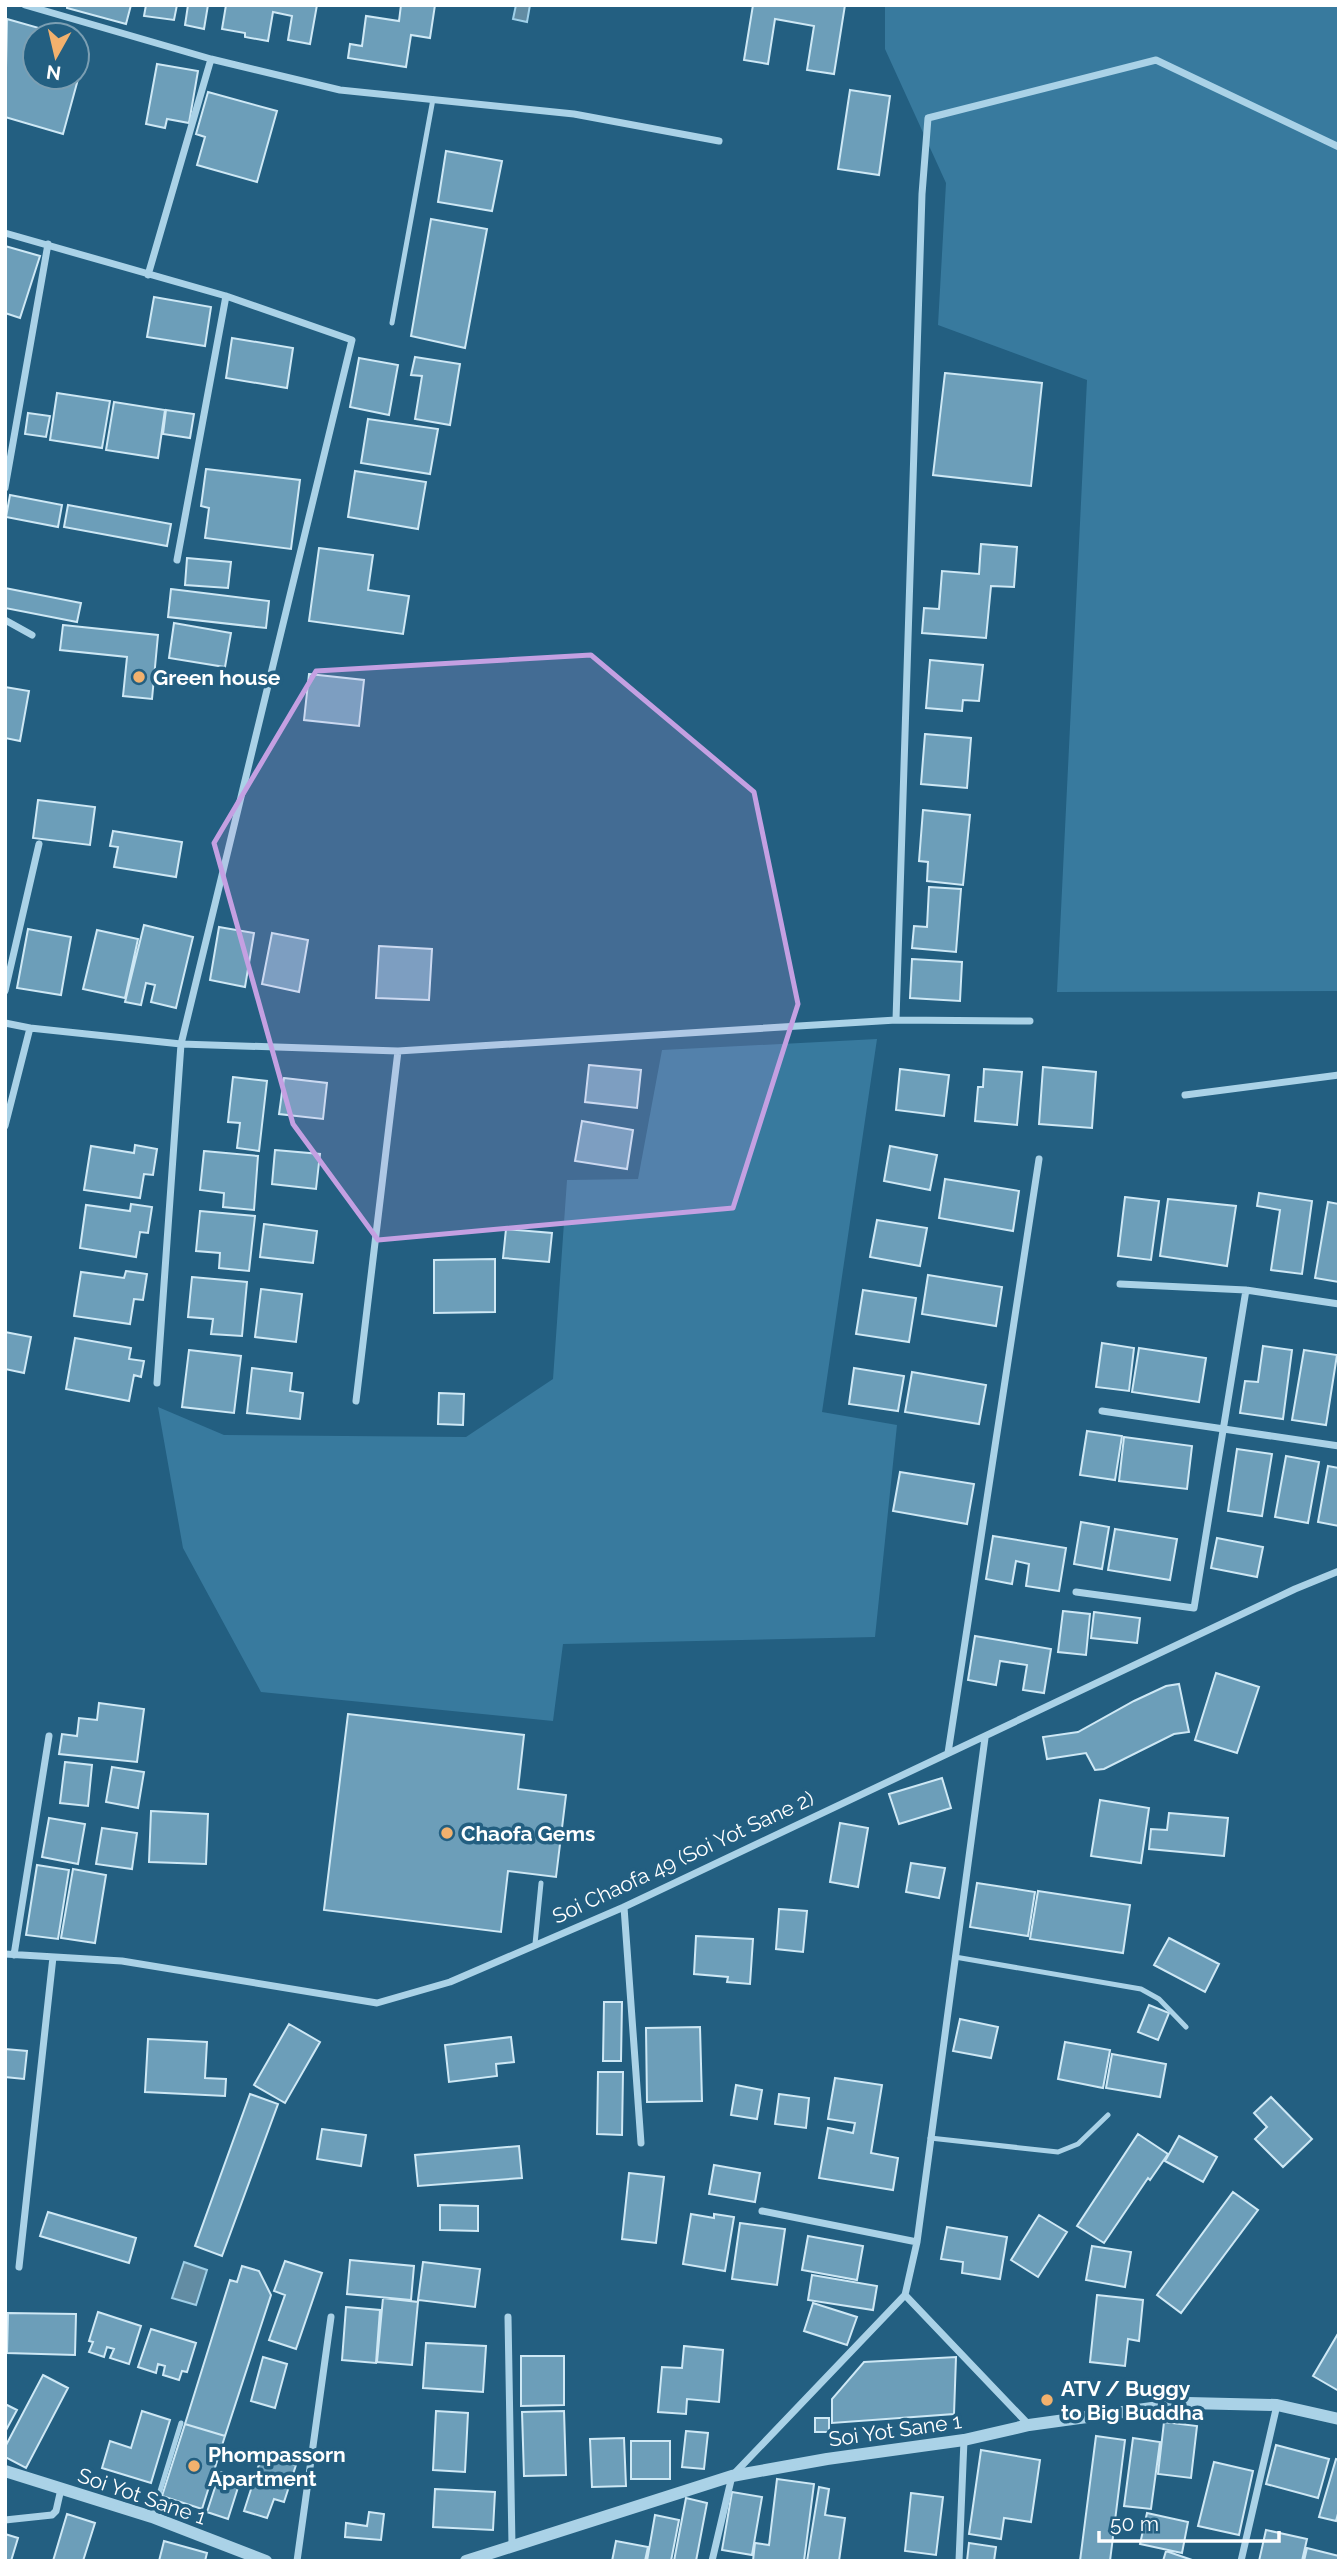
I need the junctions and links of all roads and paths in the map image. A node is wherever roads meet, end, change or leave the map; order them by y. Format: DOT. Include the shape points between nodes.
graph roads {
  1 [pos="25,5"];
  2 [pos="211,59"];
  3 [pos="433,99"];
  4 [pos="719,141"];
  5 [pos="1339,147"];
  6 [pos="5,233"];
  7 [pos="48,244"];
  8 [pos="148,275"];
  9 [pos="226,296"];
  10 [pos="392,323"];
  11 [pos="5,488"];
  12 [pos="177,560"];
  13 [pos="5,621"];
  14 [pos="32,635"];
  15 [pos="39,844"];
  16 [pos="5,991"];
  17 [pos="896,1020"];
  18 [pos="1030,1021"];
  19 [pos="5,1023"];
  20 [pos="30,1028"];
  21 [pos="181,1044"];
  22 [pos="398,1051"];
  23 [pos="1339,1075"];
  24 [pos="1185,1095"];
  25 [pos="5,1126"];
  26 [pos="1039,1159"];
  27 [pos="1120,1284"];
  28 [pos="1246,1290"];
  29 [pos="1339,1304"];
  30 [pos="157,1383"];
  31 [pos="356,1401"];
  32 [pos="1102,1411"];
  33 [pos="1224,1429"];
  34 [pos="1339,1446"];
  35 [pos="1339,1571"];
  36 [pos="1076,1592"];
  37 [pos="49,1736"];
  38 [pos="985,1738"];
  39 [pos="948,1753"];
  40 [pos="541,1883"];
  41 [pos="624,1907"];
  42 [pos="536,1944"];
  43 [pos="9,1954"];
  44 [pos="53,1957"];
  45 [pos="954,1957"];
  46 [pos="1186,2027"];
  47 [pos="1108,2115"];
  48 [pos="930,2138"];
  49 [pos="641,2143"];
  50 [pos="762,2211"];
  51 [pos="917,2242"];
  52 [pos="19,2267"];
  53 [pos="905,2295"];
  54 [pos="331,2317"];
  55 [pos="508,2317"];
  56 [pos="1277,2405"];
  57 [pos="1339,2419"];
  58 [pos="181,2423"];
  59 [pos="1029,2425"];
  60 [pos="964,2440"];
  61 [pos="5,2472"];
  62 [pos="732,2476"];
  63 [pos="61,2489"];
  64 [pos="152,2517"];
  65 [pos="5,2520"];
  66 [pos="512,2546"];
  67 [pos="266,2561"];
  68 [pos="297,2561"];
  69 [pos="466,2561"];
  70 [pos="712,2561"];
  71 [pos="959,2561"];
  72 [pos="1241,2561"];
  1 -- 2 [label="street"];
  2 -- 3 [label="street" via="340,90"];
  2 -- 8 [label="street"];
  3 -- 4 [label="street" via="574,114"];
  3 -- 10 [label="lane"];
  5 -- 17 [label="street" via="1156,60 928,118"];
  6 -- 7 [label="street"];
  7 -- 8 [label="street"];
  7 -- 11 [label="street"];
  8 -- 9 [label="street"];
  9 -- 12 [label="street"];
  9 -- 21 [label="street" via="352,340"];
  13 -- 14 [label="street"];
  15 -- 16 [label="street"];
  17 -- 18 [label="street"];
  17 -- 22 [label="street"];
  19 -- 20 [label="street"];
  20 -- 21 [label="street"];
  20 -- 25 [label="street"];
  21 -- 22 [label="street"];
  21 -- 30 [label="street"];
  22 -- 31 [label="street"];
  23 -- 24 [label="street"];
  26 -- 39 [label="street"];
  27 -- 28 [label="street"];
  28 -- 29 [label="street"];
  28 -- 33 [label="street"];
  32 -- 33 [label="street"];
  33 -- 34 [label="street"];
  33 -- 36 [label="street" via="1194,1608"];
  35 -- 38 [label="street, Soi Chaofa 49 (Soi Yot Sane 2)"];
  37 -- 43 [label="street"];
  38 -- 39 [label="street, Soi Chaofa 49 (Soi Yot Sane 2)"];
  38 -- 45 [label="street"];
  39 -- 41 [label="street, Soi Chaofa 49 (Soi Yot Sane 2)"];
  40 -- 42 [label="lane"];
  41 -- 42 [label="street, Soi Chaofa 49 (Soi Yot Sane 2)"];
  41 -- 49 [label="street"];
  42 -- 44 [label="street, Soi Chaofa 49 (Soi Yot Sane 2)" via="450,1982 377,2003 122,1961"];
  43 -- 44 [label="street, Soi Chaofa 49 (Soi Yot Sane 2)"];
  44 -- 52 [label="street"];
  45 -- 46 [label="lane" via="1141,1989 1159,1999"];
  45 -- 48 [label="street"];
  47 -- 48 [label="lane" via="1078,2144 1058,2152"];
  48 -- 51 [label="street"];
  50 -- 51 [label="street"];
  51 -- 53 [label="street"];
  53 -- 59 [label="street"];
  53 -- 62 [label="street"];
  54 -- 68 [label="street"];
  55 -- 66 [label="street"];
  56 -- 57 [label="street, Soi Yot Sane 1"];
  56 -- 59 [label="street, Soi Yot Sane 1" via="1188,2403"];
  56 -- 72 [label="street"];
  58 -- 64 [label="lane"];
  59 -- 60 [label="street, Soi Yot Sane 1"];
  60 -- 62 [label="street, Soi Yot Sane 1"];
  60 -- 71 [label="street"];
  61 -- 63 [label="street, Soi Yot Sane 1"];
  62 -- 66 [label="street, Soi Yot Sane 1"];
  62 -- 70 [label="street"];
  63 -- 64 [label="street, Soi Yot Sane 1"];
  63 -- 65 [label="street" via="52,2515"];
  64 -- 67 [label="street, Soi Yot Sane 1"];
  66 -- 69 [label="street, Soi Yot Sane 1"];
}
